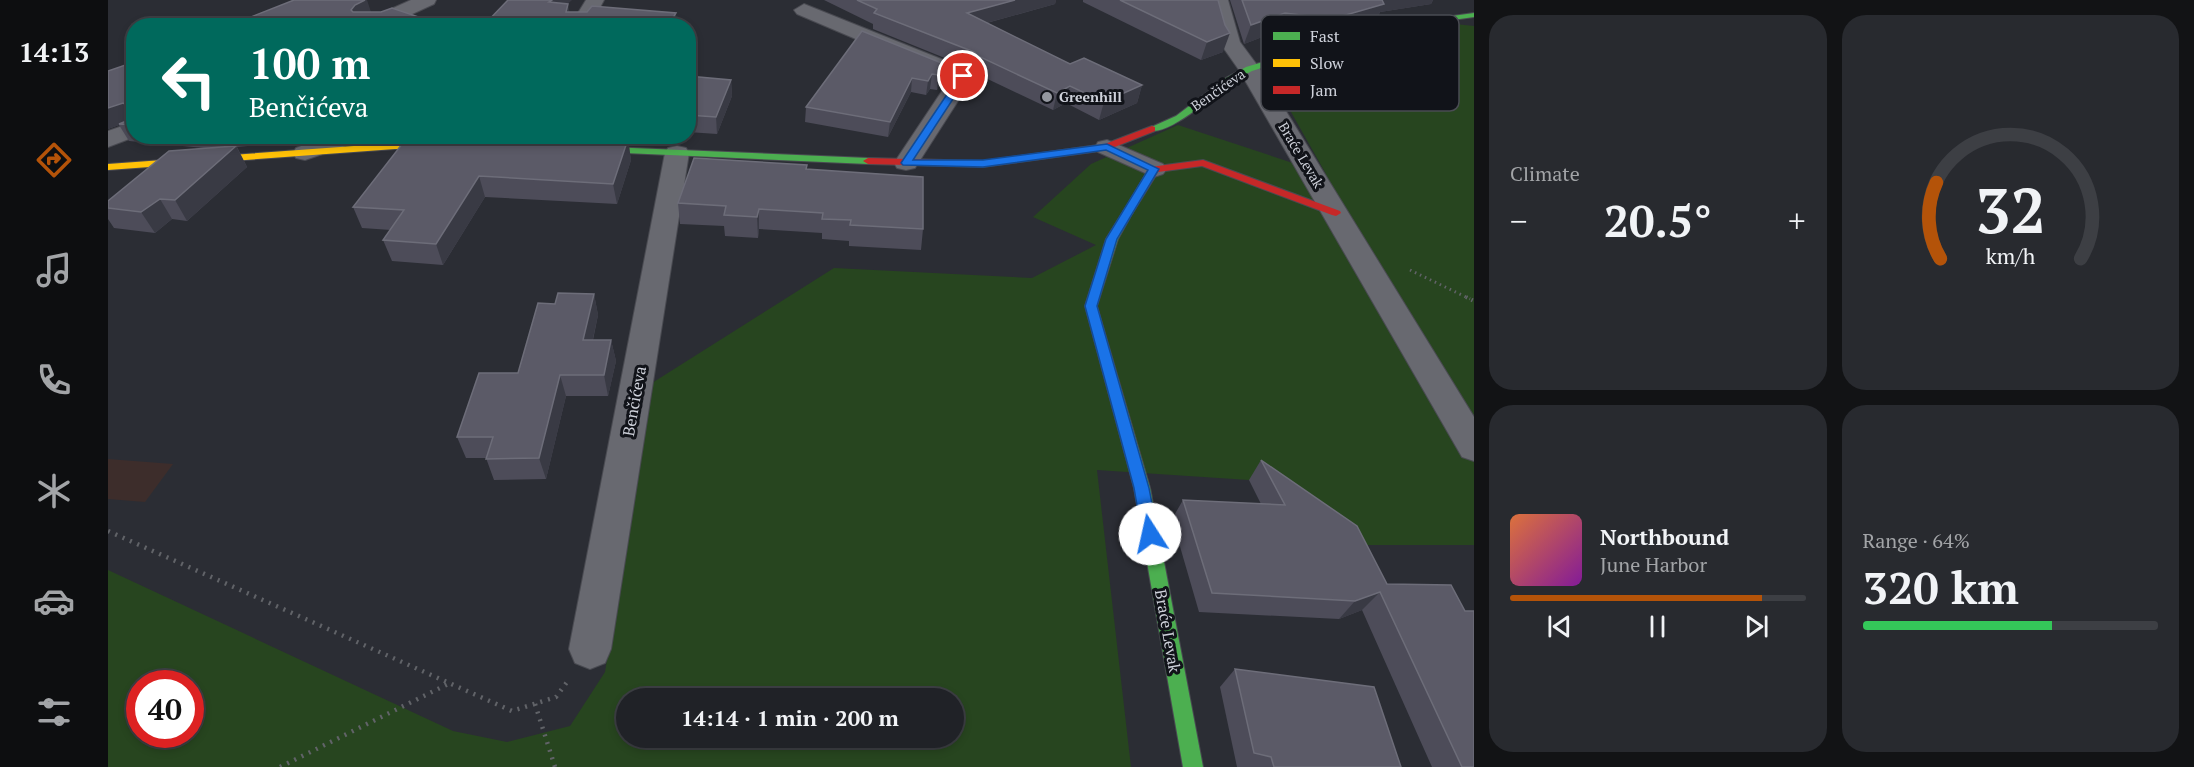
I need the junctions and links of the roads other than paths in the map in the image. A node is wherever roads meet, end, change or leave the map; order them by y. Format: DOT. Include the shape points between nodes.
graph roads {
  1 [pos="427,0"];
  2 [pos="595,0"];
  3 [pos="1219,0"];
  4 [pos="804,10"];
  5 [pos="1474,15"];
  6 [pos="1459,17"];
  7 [pos="387,18"];
  8 [pos="584,18"];
  9 [pos="1261,65"];
  10 [pos="1249,69"];
  11 [pos="1261,89"];
  12 [pos="1274,111"];
  13 [pos="126,132"];
  14 [pos="108,140"];
  15 [pos="330,144"];
  16 [pos="461,146"];
  17 [pos="1107,147"];
  18 [pos="574,149"];
  19 [pos="305,153"];
  20 [pos="677,153"];
  21 [pos="906,163"];
  22 [pos="108,167"];
  23 [pos="1154,169"];
  24 [pos="1336,213"];
  25 [pos="1474,447"];
  26 [pos="590,649"];
  27 [pos="1193,767"];
  1 -- 7 [label="street"];
  2 -- 8 [label="street"];
  3 -- 10 [label="street, Braće Levak" via="1230,43"];
  4 -- 21 [label="street" via="963,76"];
  5 -- 6 [label="street, Benčićeva"];
  9 -- 10 [label="street, Benčićeva"];
  10 -- 11 [label="street, Braće Levak"];
  10 -- 17 [label="street, Benčićeva" via="1179,118"];
  12 -- 24 [label="street, Braće Levak"];
  13 -- 14 [label="street"];
  15 -- 19 [label="street"];
  16 -- 19 [label="street"];
  17 -- 21 [label="street, Benčićeva" via="983,164"];
  17 -- 23 [label="street"];
  18 -- 20 [label="street, Benčićeva"];
  19 -- 22 [label="street"];
  20 -- 21 [label="street, Benčićeva"];
  20 -- 26 [label="street, Benčićeva"];
  23 -- 24 [label="street, Braće Levak" via="1203,163"];
  23 -- 27 [label="street, Braće Levak" via="1112,239 1091,306 1142,488"];
  24 -- 25 [label="street, Braće Levak"];
}
